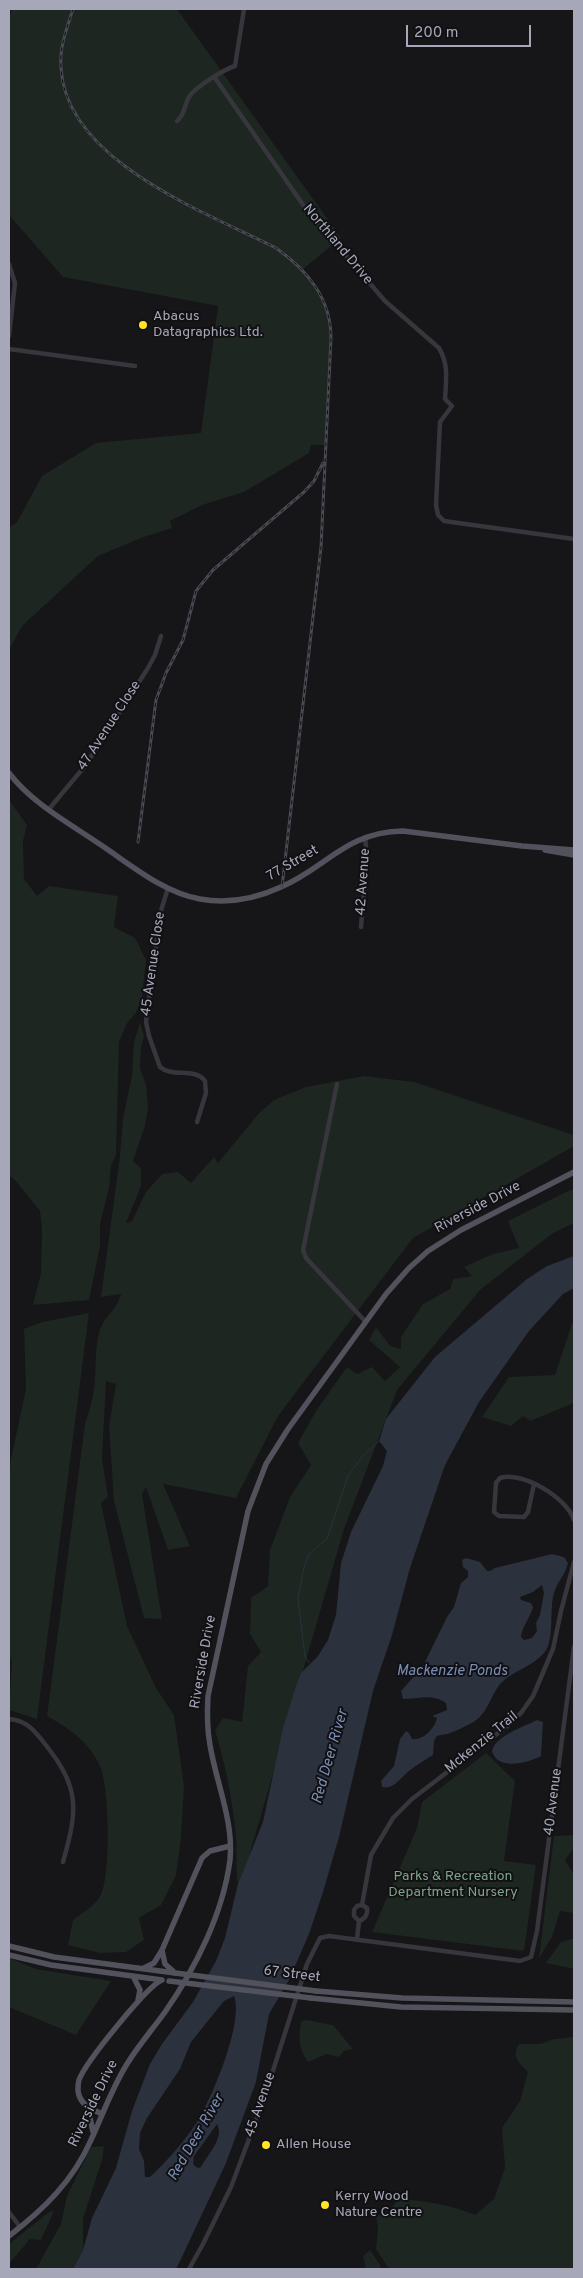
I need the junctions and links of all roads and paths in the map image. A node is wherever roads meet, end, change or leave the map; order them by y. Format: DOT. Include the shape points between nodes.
graph roads {
  1 [pos="244,9"];
  2 [pos="215,78"];
  3 [pos="177,122"];
  4 [pos="10,266"];
  5 [pos="9,336"];
  6 [pos="9,350"];
  7 [pos="135,366"];
  8 [pos="574,539"];
  9 [pos="161,636"];
  10 [pos="9,773"];
  11 [pos="48,809"];
  12 [pos="365,837"];
  13 [pos="533,848"];
  14 [pos="574,850"];
  15 [pos="574,856"];
  16 [pos="168,888"];
  17 [pos="361,927"];
  18 [pos="337,1084"];
  19 [pos="197,1122"];
  20 [pos="574,1172"];
  21 [pos="365,1321"];
  22 [pos="534,1484"];
  23 [pos="573,1510"];
  24 [pos="574,1520"];
  25 [pos="574,1562"];
  26 [pos="574,1647"];
  27 [pos="9,1718"];
  28 [pos="230,1846"];
  29 [pos="63,1862"];
  30 [pos="362,1905"];
  31 [pos="360,1921"];
  32 [pos="357,1940"];
  33 [pos="9,1946"];
  34 [pos="162,1950"];
  35 [pos="9,1954"];
  36 [pos="143,1969"];
  37 [pos="175,1973"];
  38 [pos="131,1976"];
  39 [pos="166,1980"];
  40 [pos="137,2002"];
  41 [pos="574,2002"];
  42 [pos="574,2010"];
  43 [pos="88,2108"];
  44 [pos="102,2114"];
  45 [pos="93,2135"];
  46 [pos="9,2212"];
  47 [pos="20,2228"];
  48 [pos="9,2236"];
  49 [pos="189,2269"];
  1 -- 2 [label="street" via="235,66"];
  2 -- 3 [label="street" via="189,97"];
  2 -- 8 [label="street, Northland Drive" via="306,209 385,301 439,348 447,367 445,400 452,406 440,422 438,515 444,521"];
  4 -- 5 [label="street" via="15,283"];
  6 -- 7 [label="street"];
  9 -- 11 [label="street, 47 Avenue Close" via="148,668 85,766"];
  10 -- 11 [label="main road, 77 Street" via="29,795"];
  11 -- 16 [label="main road, 77 Street"];
  12 -- 13 [label="main road, 77 Street" via="403,831"];
  12 -- 16 [label="main road, 77 Street" via="347,845 288,884 254,897 212,900"];
  12 -- 17 [label="street, 42 Avenue" via="367,856"];
  13 -- 14 [label="main road, 77 Street"];
  13 -- 15 [label="main road, 77 Street"];
  16 -- 19 [label="street, 45 Avenue Close" via="158,925 147,1028 160,1067 169,1072 199,1075 205,1081 206,1093"];
  18 -- 21 [label="street" via="303,1250 304,1256"];
  20 -- 21 [label="main road, Riverside Drive" via="444,1239 409,1268"];
  21 -- 28 [label="main road, Riverside Drive" via="272,1453 259,1479 244,1525 207,1716"];
  22 -- 22 [label="street" via="513,1477 500,1478 496,1483 494,1512 499,1516 524,1517"];
  22 -- 23 [label="street"];
  23 -- 24 [label="street"];
  25 -- 30 [label="street, Mckenzie Trail" via="553,1649 533,1696 506,1727 412,1799 393,1818 371,1855"];
  26 -- 32 [label="street, 40 Avenue" via="531,1957 520,1961"];
  27 -- 29 [label="street" via="24,1722 36,1732 58,1760 69,1782 74,1816"];
  28 -- 34 [label="main road" via="210,1851 202,1858"];
  28 -- 44 [label="main road, Riverside Drive" via="222,1897 194,1963 165,2011 127,2063"];
  30 -- 31 [label="street, Mckenzie Trail" via="367,1913"];
  30 -- 31 [label="street, Mckenzie Trail" via="354,1910 354,1916"];
  31 -- 32 [label="street, Mckenzie Trail"];
  32 -- 49 [label="street, 45 Avenue" via="322,1937 317,1941 231,2187"];
  33 -- 36 [label="main road, 67 Street" via="54,1958"];
  34 -- 36 [label="main road" via="154,1963"];
  34 -- 37 [label="main road" via="165,1964"];
  35 -- 38 [label="main road, 67 Street" via="51,1966"];
  36 -- 37 [label="main road, 67 Street"];
  37 -- 41 [label="main road, 67 Street, bridge" via="402,1998"];
  38 -- 39 [label="main road, 67 Street"];
  38 -- 40 [label="main road" via="140,1990"];
  39 -- 40 [label="main road" via="155,1983"];
  39 -- 42 [label="main road, 67 Street, bridge" via="402,2007"];
  40 -- 43 [label="main road" via="79,2080 80,2098"];
  43 -- 44 [label="main road"];
  43 -- 45 [label="main road"];
  44 -- 45 [label="main road, Riverside Drive"];
  45 -- 47 [label="main road, Riverside Drive" via="66,2184"];
  46 -- 47 [label="street"];
  47 -- 48 [label="main road, Riverside Drive"];
}
